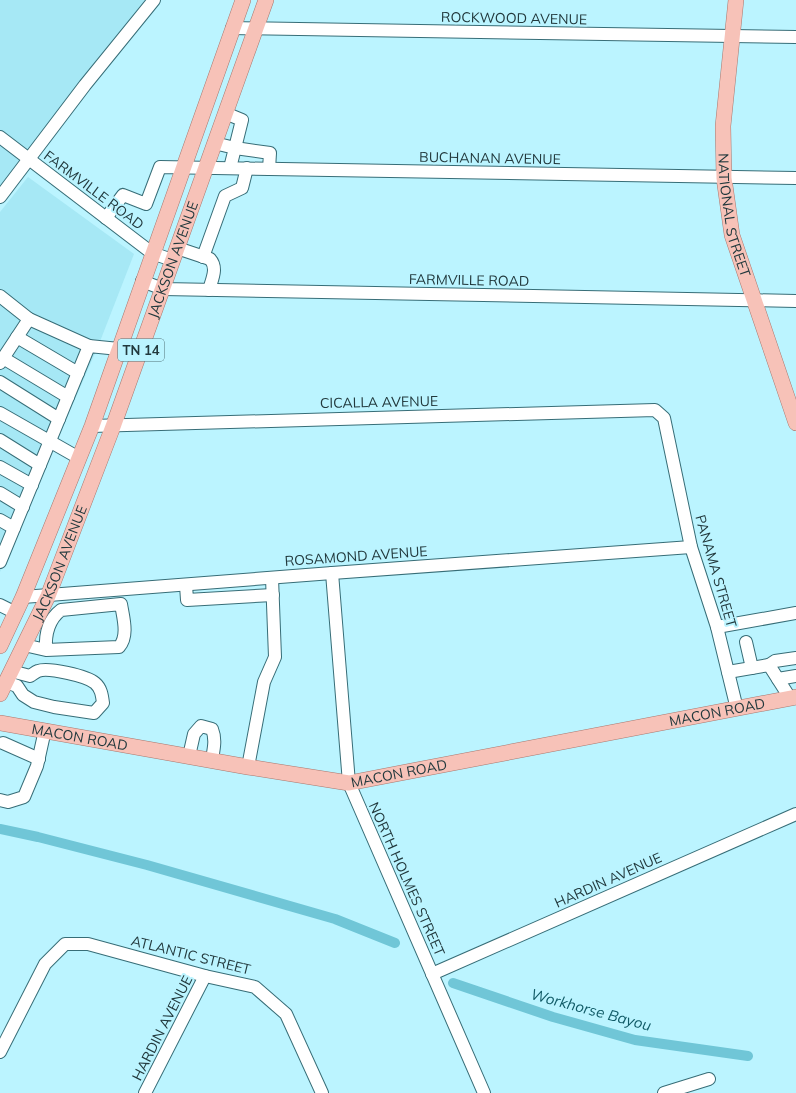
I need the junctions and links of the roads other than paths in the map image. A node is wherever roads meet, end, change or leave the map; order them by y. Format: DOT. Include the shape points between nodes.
graph roads {
  1 [pos="154,0"];
  2 [pos="243,0"];
  3 [pos="266,0"];
  4 [pos="736,0"];
  5 [pos="232,28"];
  6 [pos="255,28"];
  7 [pos="731,37"];
  8 [pos="796,37"];
  9 [pos="225,113"];
  10 [pos="0,137"];
  11 [pos="214,143"];
  12 [pos="235,148"];
  13 [pos="29,160"];
  14 [pos="184,167"];
  15 [pos="206,168"];
  16 [pos="230,168"];
  17 [pos="247,168"];
  18 [pos="269,169"];
  19 [pos="724,178"];
  20 [pos="796,178"];
  21 [pos="0,197"];
  22 [pos="106,218"];
  23 [pos="152,253"];
  24 [pos="174,254"];
  25 [pos="203,257"];
  26 [pos="142,281"];
  27 [pos="163,289"];
  28 [pos="209,290"];
  29 [pos="0,296"];
  30 [pos="754,301"];
  31 [pos="796,301"];
  32 [pos="29,319"];
  33 [pos="17,337"];
  34 [pos="89,346"];
  35 [pos="119,349"];
  36 [pos="2,360"];
  37 [pos="78,373"];
  38 [pos="0,382"];
  39 [pos="68,397"];
  40 [pos="0,413"];
  41 [pos="664,418"];
  42 [pos="59,419"];
  43 [pos="796,423"];
  44 [pos="114,424"];
  45 [pos="92,426"];
  46 [pos="0,440"];
  47 [pos="49,442"];
  48 [pos="79,458"];
  49 [pos="40,465"];
  50 [pos="0,467"];
  51 [pos="32,485"];
  52 [pos="0,493"];
  53 [pos="23,507"];
  54 [pos="0,520"];
  55 [pos="14,528"];
  56 [pos="691,547"];
  57 [pos="1,554"];
  58 [pos="332,572"];
  59 [pos="272,578"];
  60 [pos="186,585"];
  61 [pos="73,594"];
  62 [pos="273,595"];
  63 [pos="48,596"];
  64 [pos="23,597"];
  65 [pos="0,605"];
  66 [pos="72,608"];
  67 [pos="16,613"];
  68 [pos="796,613"];
  69 [pos="717,627"];
  70 [pos="746,642"];
  71 [pos="24,645"];
  72 [pos="0,646"];
  73 [pos="46,650"];
  74 [pos="796,658"];
  75 [pos="769,665"];
  76 [pos="752,668"];
  77 [pos="728,672"];
  78 [pos="796,676"];
  79 [pos="778,679"];
  80 [pos="6,682"];
  81 [pos="793,697"];
  82 [pos="737,709"];
  83 [pos="4,724"];
  84 [pos="45,730"];
  85 [pos="1,746"];
  86 [pos="189,756"];
  87 [pos="39,759"];
  88 [pos="212,759"];
  89 [pos="248,767"];
  90 [pos="349,783"];
  91 [pos="0,800"];
  92 [pos="796,814"];
  93 [pos="432,974"];
  94 [pos="205,976"];
  95 [pos="0,1052"];
  96 [pos="710,1079"];
  97 [pos="694,1088"];
  98 [pos="145,1093"];
  99 [pos="322,1093"];
  100 [pos="484,1093"];
  101 [pos="664,1093"];
  1 -- 13 [label="street" via="85,85"];
  2 -- 5 [label="main road, JACKSON AVENUE / TN 14"];
  3 -- 6 [label="main road, JACKSON AVENUE / TN 14"];
  4 -- 7 [label="main road, NATIONAL STREET"];
  5 -- 6 [label="street, ROCKWOOD AVENUE"];
  5 -- 14 [label="main road, JACKSON AVENUE / TN 14"];
  6 -- 7 [label="street, ROCKWOOD AVENUE"];
  6 -- 9 [label="main road, JACKSON AVENUE / TN 14"];
  7 -- 8 [label="street, ROCKWOOD AVENUE"];
  7 -- 19 [label="main road, NATIONAL STREET" via="723,126"];
  9 -- 11 [label="main road, JACKSON AVENUE / TN 14"];
  9 -- 12 [label="street" via="242,120"];
  10 -- 13 [label="street, FARMVILLE ROAD"];
  11 -- 12 [label="street"];
  11 -- 15 [label="main road, JACKSON AVENUE / TN 14"];
  12 -- 16 [label="street"];
  12 -- 18 [label="street" via="270,153"];
  13 -- 21 [label="street"];
  13 -- 22 [label="street, FARMVILLE ROAD"];
  14 -- 15 [label="street, BUCHANAN AVENUE"];
  14 -- 22 [label="street, BUCHANAN AVENUE" via="160,167 146,204 123,195"];
  14 -- 23 [label="main road, JACKSON AVENUE / TN 14"];
  15 -- 16 [label="street, BUCHANAN AVENUE"];
  15 -- 24 [label="main road, JACKSON AVENUE / TN 14"];
  16 -- 17 [label="street, BUCHANAN AVENUE"];
  17 -- 18 [label="street, BUCHANAN AVENUE"];
  17 -- 25 [label="street" via="242,188 225,196"];
  18 -- 19 [label="street, BUCHANAN AVENUE"];
  19 -- 20 [label="street, BUCHANAN AVENUE"];
  19 -- 30 [label="main road, NATIONAL STREET" via="732,235"];
  22 -- 23 [label="street, FARMVILLE ROAD"];
  23 -- 24 [label="street, FARMVILLE ROAD"];
  23 -- 26 [label="main road, JACKSON AVENUE / TN 14"];
  24 -- 25 [label="street, FARMVILLE ROAD"];
  24 -- 27 [label="main road, JACKSON AVENUE / TN 14"];
  25 -- 28 [label="street" via="210,259 214,269"];
  26 -- 27 [label="street, FARMVILLE ROAD"];
  26 -- 35 [label="main road, JACKSON AVENUE / TN 14"];
  27 -- 28 [label="street, FARMVILLE ROAD"];
  27 -- 44 [label="main road, JACKSON AVENUE / TN 14"];
  28 -- 30 [label="street, FARMVILLE ROAD"];
  29 -- 32 [label="street"];
  30 -- 31 [label="street, FARMVILLE ROAD"];
  30 -- 43 [label="main road, NATIONAL STREET"];
  32 -- 33 [label="street"];
  32 -- 34 [label="street"];
  33 -- 36 [label="street"];
  33 -- 37 [label="street"];
  34 -- 35 [label="street"];
  34 -- 37 [label="street"];
  35 -- 45 [label="main road, JACKSON AVENUE / TN 14"];
  36 -- 39 [label="street"];
  37 -- 39 [label="street"];
  38 -- 42 [label="street"];
  39 -- 42 [label="street"];
  40 -- 47 [label="street"];
  41 -- 44 [label="street, CICALLA AVENUE" via="655,410"];
  41 -- 56 [label="street, PANAMA STREET"];
  42 -- 47 [label="street"];
  44 -- 45 [label="street, CICALLA AVENUE"];
  44 -- 63 [label="main road, JACKSON AVENUE / TN 14"];
  45 -- 48 [label="main road, JACKSON AVENUE / TN 14"];
  46 -- 49 [label="street"];
  47 -- 48 [label="street"];
  47 -- 49 [label="street"];
  48 -- 64 [label="main road, JACKSON AVENUE / TN 14"];
  49 -- 51 [label="street"];
  50 -- 51 [label="street"];
  51 -- 53 [label="street"];
  52 -- 53 [label="street"];
  53 -- 55 [label="street"];
  54 -- 55 [label="street"];
  55 -- 57 [label="street"];
  56 -- 58 [label="street, ROSAMOND AVENUE"];
  56 -- 69 [label="street, PANAMA STREET"];
  58 -- 59 [label="street, ROSAMOND AVENUE"];
  58 -- 90 [label="street, NORTH HOLMES STREET"];
  59 -- 60 [label="street, ROSAMOND AVENUE"];
  59 -- 62 [label="street"];
  60 -- 61 [label="street, ROSAMOND AVENUE"];
  60 -- 62 [label="street" via="187,600"];
  61 -- 63 [label="street, ROSAMOND AVENUE"];
  61 -- 66 [label="street"];
  62 -- 89 [label="street" via="275,657 264,682"];
  63 -- 64 [label="street, ROSAMOND AVENUE"];
  63 -- 71 [label="main road, JACKSON AVENUE / TN 14"];
  64 -- 67 [label="main road, JACKSON AVENUE / TN 14"];
  65 -- 67 [label="street"];
  66 -- 73 [label="street" via="61,610 55,615 45,636"];
  66 -- 73 [label="street" via="121,604 125,629 122,643 119,647"];
  67 -- 72 [label="main road, JACKSON AVENUE / TN 14"];
  68 -- 69 [label="street"];
  69 -- 77 [label="street, PANAMA STREET"];
  70 -- 76 [label="street"];
  71 -- 73 [label="street"];
  71 -- 80 [label="main road, JACKSON AVENUE / TN 14"];
  74 -- 75 [label="street" via="775,661"];
  75 -- 76 [label="street"];
  75 -- 79 [label="street"];
  76 -- 77 [label="street"];
  77 -- 82 [label="street, PANAMA STREET"];
  78 -- 79 [label="street"];
  79 -- 81 [label="street"];
  80 -- 80 [label="street" via="18,686 23,695 34,702 54,708 94,713 103,703 101,692 95,682 77,676 39,671"];
  81 -- 82 [label="main road, MACON ROAD"];
  82 -- 90 [label="main road, MACON ROAD"];
  83 -- 84 [label="main road, MACON ROAD"];
  83 -- 85 [label="street"];
  84 -- 86 [label="main road, MACON ROAD"];
  84 -- 87 [label="street"];
  85 -- 87 [label="street"];
  86 -- 88 [label="main road, MACON ROAD"];
  86 -- 88 [label="street" via="194,734 201,726 207,726 214,734"];
  87 -- 91 [label="street" via="24,797 8,802"];
  88 -- 89 [label="main road, MACON ROAD"];
  89 -- 90 [label="main road, MACON ROAD"];
  90 -- 93 [label="street, NORTH HOLMES STREET"];
  92 -- 93 [label="street, HARDIN AVENUE"];
  93 -- 100 [label="street, NORTH HOLMES STREET"];
  94 -- 95 [label="street, ATLANTIC STREET" via="88,944 64,944 45,964"];
  94 -- 98 [label="street, HARDIN AVENUE"];
  94 -- 99 [label="street, ATLANTIC STREET" via="255,987 286,1014"];
  96 -- 97 [label="street"];
  97 -- 101 [label="street"];
}
